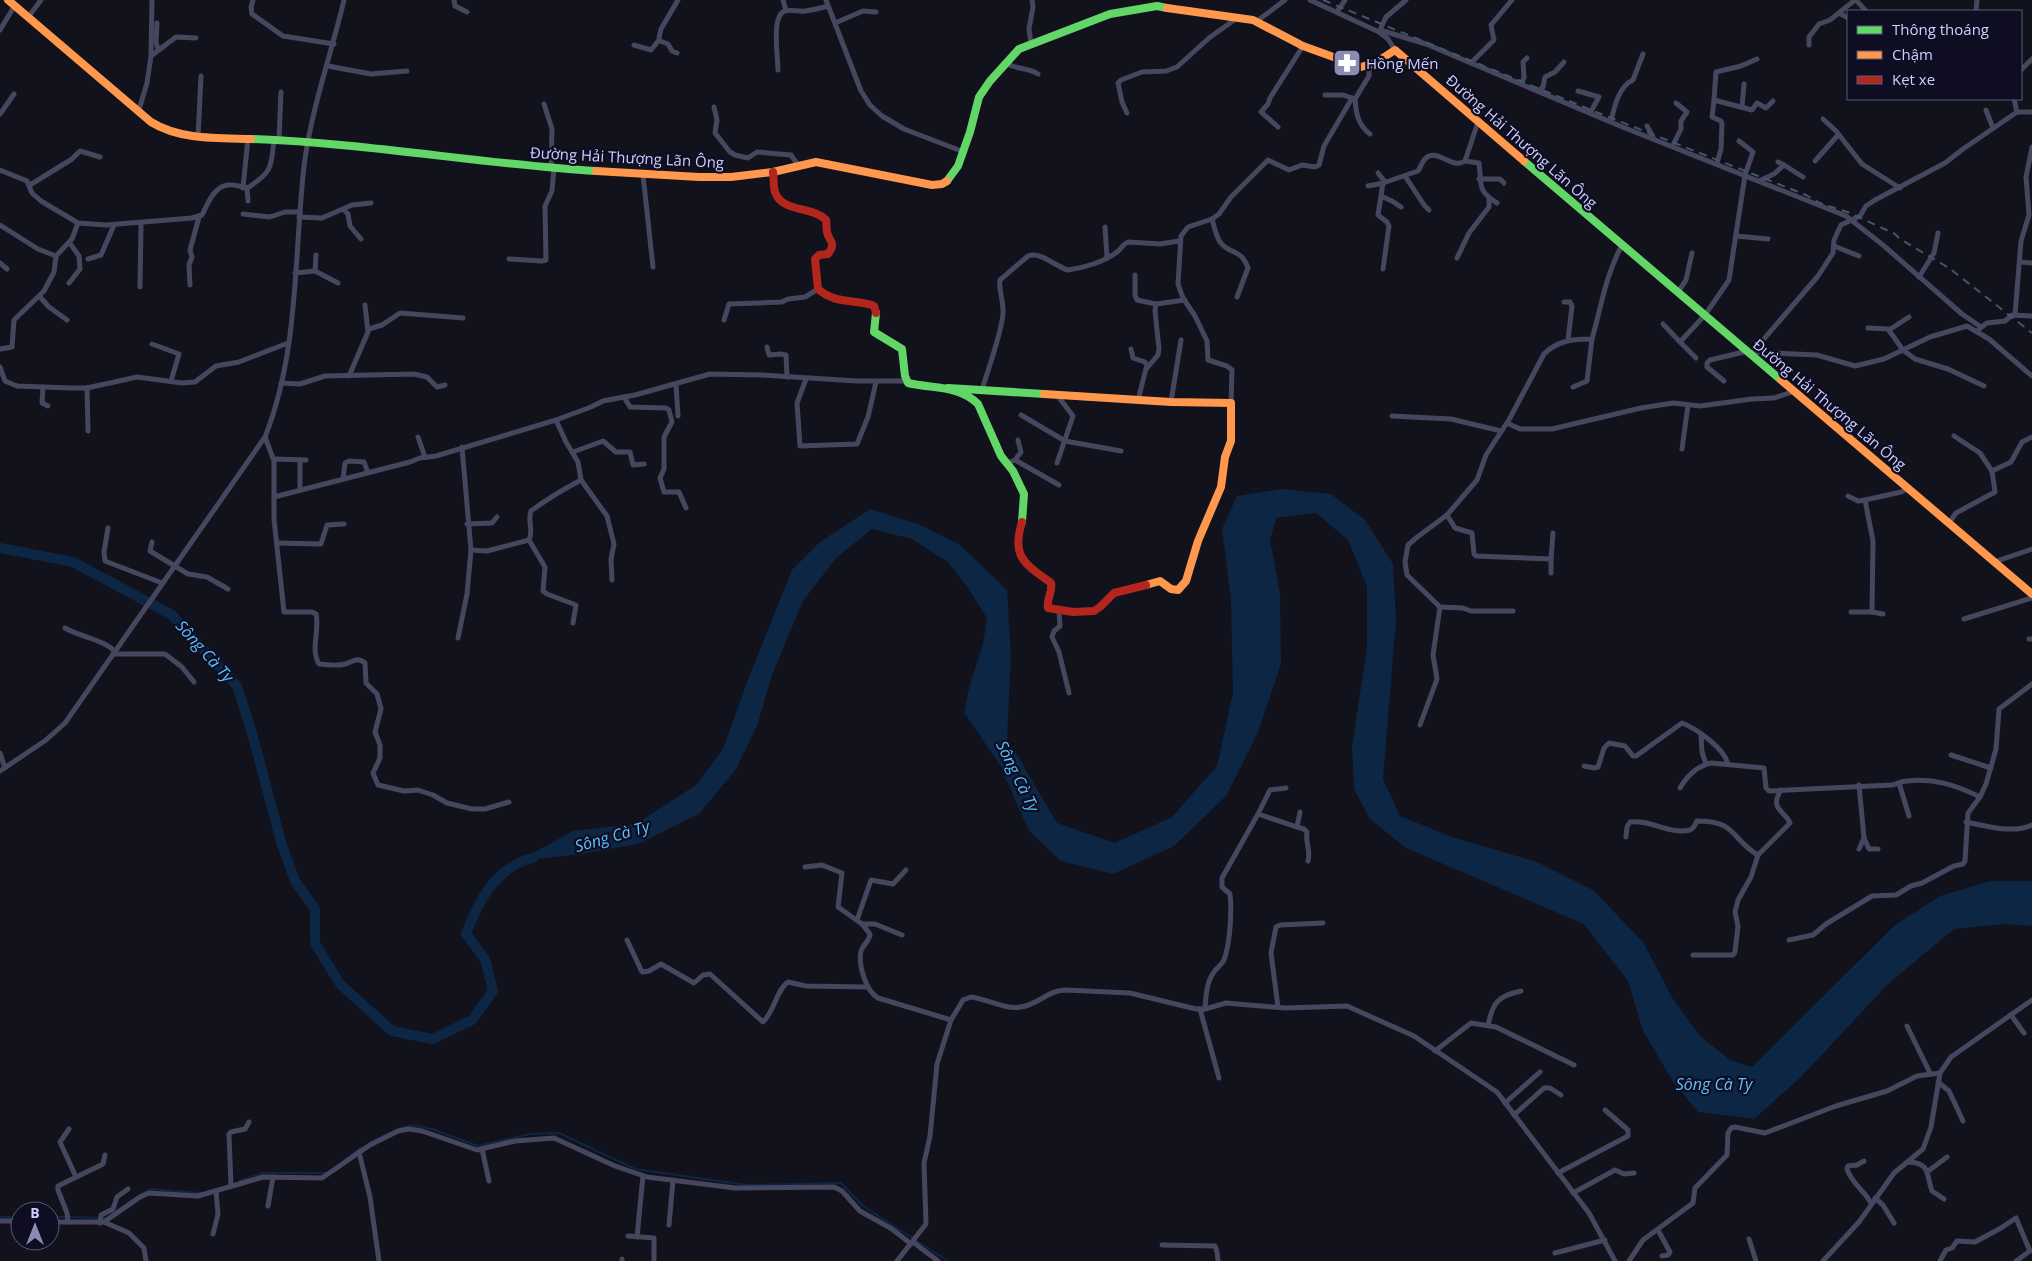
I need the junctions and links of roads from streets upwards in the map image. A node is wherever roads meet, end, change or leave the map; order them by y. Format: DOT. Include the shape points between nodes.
graph roads {
  1 [pos="41,0"];
  2 [pos="152,0"];
  3 [pos="253,0"];
  4 [pos="344,0"];
  5 [pos="454,0"];
  6 [pos="678,0"];
  7 [pos="783,0"];
  8 [pos="1032,0"];
  9 [pos="1285,0"];
  10 [pos="1310,0"];
  11 [pos="1344,0"];
  12 [pos="1406,0"];
  13 [pos="1512,0"];
  14 [pos="1855,0"];
  15 [pos="12,3"];
  16 [pos="827,3"];
  17 [pos="1157,3"];
  18 [pos="786,10"];
  19 [pos="1865,10"];
  20 [pos="467,12"];
  21 [pos="876,12"];
  22 [pos="1337,12"];
  23 [pos="1839,13"];
  24 [pos="29,16"];
  25 [pos="1847,17"];
  26 [pos="1237,18"];
  27 [pos="1256,21"];
  28 [pos="157,23"];
  29 [pos="835,23"];
  30 [pos="0,30"];
  31 [pos="1379,31"];
  32 [pos="196,38"];
  33 [pos="659,40"];
  34 [pos="334,44"];
  35 [pos="1031,44"];
  36 [pos="1809,45"];
  37 [pos="634,46"];
  38 [pos="1303,46"];
  39 [pos="158,49"];
  40 [pos="1395,50"];
  41 [pos="677,53"];
  42 [pos="1643,54"];
  43 [pos="150,56"];
  44 [pos="1527,58"];
  45 [pos="1757,59"];
  46 [pos="2032,59"];
  47 [pos="1564,62"];
  48 [pos="1006,63"];
  49 [pos="1471,63"];
  50 [pos="328,66"];
  51 [pos="1369,66"];
  52 [pos="2022,69"];
  53 [pos="778,70"];
  54 [pos="407,71"];
  55 [pos="1038,74"];
  56 [pos="201,76"];
  57 [pos="1521,84"];
  58 [pos="1744,84"];
  59 [pos="1538,91"];
  60 [pos="1578,91"];
  61 [pos="280,92"];
  62 [pos="14,94"];
  63 [pos="1325,95"];
  64 [pos="1354,99"];
  65 [pos="1714,100"];
  66 [pos="2014,100"];
  67 [pos="1774,101"];
  68 [pos="1676,103"];
  69 [pos="544,104"];
  70 [pos="714,107"];
  71 [pos="1742,107"];
  72 [pos="1986,110"];
  73 [pos="1590,112"];
  74 [pos="2017,112"];
  75 [pos="2032,112"];
  76 [pos="138,113"];
  77 [pos="1127,113"];
  78 [pos="0,114"];
  79 [pos="1823,119"];
  80 [pos="1478,122"];
  81 [pos="1612,122"];
  82 [pos="1647,126"];
  83 [pos="1278,127"];
  84 [pos="1993,128"];
  85 [pos="1370,134"];
  86 [pos="1838,135"];
  87 [pos="198,137"];
  88 [pos="248,138"];
  89 [pos="1653,138"];
  90 [pos="276,139"];
  91 [pos="308,141"];
  92 [pos="1739,141"];
  93 [pos="1673,145"];
  94 [pos="2032,147"];
  95 [pos="964,152"];
  96 [pos="100,157"];
  97 [pos="1465,161"];
  98 [pos="1815,161"];
  99 [pos="1778,162"];
  100 [pos="1717,164"];
  101 [pos="1784,165"];
  102 [pos="798,166"];
  103 [pos="552,168"];
  104 [pos="0,170"];
  105 [pos="773,172"];
  106 [pos="1378,173"];
  107 [pos="643,175"];
  108 [pos="1745,175"];
  109 [pos="1405,176"];
  110 [pos="1803,177"];
  111 [pos="1479,179"];
  112 [pos="1759,180"];
  113 [pos="1384,183"];
  114 [pos="1504,183"];
  115 [pos="30,185"];
  116 [pos="1368,186"];
  117 [pos="2029,187"];
  118 [pos="245,188"];
  119 [pos="1900,188"];
  120 [pos="1381,196"];
  121 [pos="1489,198"];
  122 [pos="248,201"];
  123 [pos="371,202"];
  124 [pos="1497,203"];
  125 [pos="1401,208"];
  126 [pos="344,210"];
  127 [pos="1429,210"];
  128 [pos="243,214"];
  129 [pos="300,214"];
  130 [pos="199,217"];
  131 [pos="1212,219"];
  132 [pos="1850,220"];
  133 [pos="78,223"];
  134 [pos="141,224"];
  135 [pos="0,225"];
  136 [pos="114,225"];
  137 [pos="1105,227"];
  138 [pos="1938,233"];
  139 [pos="1736,236"];
  140 [pos="361,239"];
  141 [pos="1179,240"];
  142 [pos="1768,240"];
  143 [pos="69,242"];
  144 [pos="1622,245"];
  145 [pos="1834,246"];
  146 [pos="1692,253"];
  147 [pos="316,255"];
  148 [pos="56,256"];
  149 [pos="1859,256"];
  150 [pos="1107,257"];
  151 [pos="1457,258"];
  152 [pos="88,259"];
  153 [pos="509,259"];
  154 [pos="2020,262"];
  155 [pos="0,263"];
  156 [pos="2032,263"];
  157 [pos="653,267"];
  158 [pos="7,269"];
  159 [pos="1384,270"];
  160 [pos="315,271"];
  161 [pos="295,272"];
  162 [pos="1135,275"];
  163 [pos="1919,277"];
  164 [pos="69,282"];
  165 [pos="338,282"];
  166 [pos="190,285"];
  167 [pos="140,287"];
  168 [pos="818,289"];
  169 [pos="1678,292"];
  170 [pos="40,297"];
  171 [pos="1238,297"];
  172 [pos="1184,300"];
  173 [pos="1564,302"];
  174 [pos="1156,304"];
  175 [pos="365,305"];
  176 [pos="1705,315"];
  177 [pos="2015,315"];
  178 [pos="2032,316"];
  179 [pos="1909,317"];
  180 [pos="463,318"];
  181 [pos="67,320"];
  182 [pos="724,320"];
  183 [pos="1663,324"];
  184 [pos="1868,328"];
  185 [pos="369,329"];
  186 [pos="1979,329"];
  187 [pos="1889,330"];
  188 [pos="1592,338"];
  189 [pos="1181,340"];
  190 [pos="1568,340"];
  191 [pos="1680,342"];
  192 [pos="288,343"];
  193 [pos="152,344"];
  194 [pos="767,347"];
  195 [pos="0,349"];
  196 [pos="1131,349"];
  197 [pos="1903,350"];
  198 [pos="1751,352"];
  199 [pos="1696,358"];
  200 [pos="0,367"];
  201 [pos="1147,368"];
  202 [pos="349,376"];
  203 [pos="2032,376"];
  204 [pos="787,377"];
  205 [pos="806,378"];
  206 [pos="5,381"];
  207 [pos="171,381"];
  208 [pos="906,381"];
  209 [pos="1724,381"];
  210 [pos="876,382"];
  211 [pos="281,383"];
  212 [pos="676,384"];
  213 [pos="0,385"];
  214 [pos="445,385"];
  215 [pos="1984,386"];
  216 [pos="43,387"];
  217 [pos="1573,387"];
  218 [pos="87,388"];
  219 [pos="948,388"];
  220 [pos="982,390"];
  221 [pos="1795,391"];
  222 [pos="1056,394"];
  223 [pos="1076,395"];
  224 [pos="624,397"];
  225 [pos="1138,400"];
  226 [pos="1171,402"];
  227 [pos="1231,403"];
  228 [pos="1688,404"];
  229 [pos="48,406"];
  230 [pos="1066,407"];
  231 [pos="1021,415"];
  232 [pos="678,416"];
  233 [pos="1392,416"];
  234 [pos="556,420"];
  235 [pos="1507,423"];
  236 [pos="1501,431"];
  237 [pos="88,432"];
  238 [pos="1954,436"];
  239 [pos="264,437"];
  240 [pos="418,437"];
  241 [pos="2032,437"];
  242 [pos="1018,440"];
  243 [pos="1065,441"];
  244 [pos="462,447"];
  245 [pos="1682,449"];
  246 [pos="1121,451"];
  247 [pos="573,452"];
  248 [pos="425,457"];
  249 [pos="274,459"];
  250 [pos="1015,460"];
  251 [pos="1057,463"];
  252 [pos="644,464"];
  253 [pos="1006,464"];
  254 [pos="1992,471"];
  255 [pos="368,472"];
  256 [pos="343,479"];
  257 [pos="581,480"];
  258 [pos="1059,485"];
  259 [pos="1908,488"];
  260 [pos="300,490"];
  261 [pos="1848,496"];
  262 [pos="274,497"];
  263 [pos="1866,500"];
  264 [pos="686,508"];
  265 [pos="1447,515"];
  266 [pos="497,517"];
  267 [pos="1949,523"];
  268 [pos="344,524"];
  269 [pos="467,524"];
  270 [pos="108,528"];
  271 [pos="1553,532"];
  272 [pos="529,540"];
  273 [pos="152,542"];
  274 [pos="277,543"];
  275 [pos="471,550"];
  276 [pos="2032,550"];
  277 [pos="1551,559"];
  278 [pos="1994,562"];
  279 [pos="174,566"];
  280 [pos="1551,573"];
  281 [pos="612,580"];
  282 [pos="161,584"];
  283 [pos="228,589"];
  284 [pos="2032,596"];
  285 [pos="1440,607"];
  286 [pos="1058,611"];
  287 [pos="1513,611"];
  288 [pos="1852,612"];
  289 [pos="1872,612"];
  290 [pos="1882,614"];
  291 [pos="1964,619"];
  292 [pos="573,623"];
  293 [pos="65,628"];
  294 [pos="458,638"];
  295 [pos="114,653"];
  296 [pos="194,682"];
  297 [pos="2032,684"];
  298 [pos="1069,693"];
  299 [pos="1420,725"];
  300 [pos="1701,736"];
  301 [pos="0,753"];
  302 [pos="1951,755"];
  303 [pos="1706,764"];
  304 [pos="1728,764"];
  305 [pos="1584,766"];
  306 [pos="1991,768"];
  307 [pos="2,769"];
  308 [pos="1899,783"];
  309 [pos="1859,785"];
  310 [pos="1286,788"];
  311 [pos="1680,788"];
  312 [pos="1780,790"];
  313 [pos="1980,797"];
  314 [pos="509,802"];
  315 [pos="1300,812"];
  316 [pos="1258,814"];
  317 [pos="1909,816"];
  318 [pos="1966,822"];
  319 [pos="2032,825"];
  320 [pos="1297,827"];
  321 [pos="1626,837"];
  322 [pos="1864,838"];
  323 [pos="1859,849"];
  324 [pos="1878,849"];
  325 [pos="1758,855"];
  326 [pos="1308,861"];
  327 [pos="805,866"];
  328 [pos="906,870"];
  329 [pos="857,920"];
  330 [pos="1323,923"];
  331 [pos="862,924"];
  332 [pos="902,936"];
  333 [pos="627,940"];
  334 [pos="1789,940"];
  335 [pos="1693,955"];
  336 [pos="867,987"];
  337 [pos="1521,991"];
  338 [pos="2032,1000"];
  339 [pos="1278,1007"];
  340 [pos="1203,1009"];
  341 [pos="2011,1015"];
  342 [pos="951,1020"];
  343 [pos="1488,1025"];
  344 [pos="1907,1026"];
  345 [pos="2024,1033"];
  346 [pos="1435,1051"];
  347 [pos="1574,1065"];
  348 [pos="1540,1072"];
  349 [pos="1930,1073"];
  350 [pos="1940,1073"];
  351 [pos="1218,1078"];
  352 [pos="1938,1082"];
  353 [pos="1561,1096"];
  354 [pos="1505,1102"];
  355 [pos="1605,1110"];
  356 [pos="1514,1115"];
  357 [pos="1963,1121"];
  358 [pos="249,1122"];
  359 [pos="69,1129"];
  360 [pos="482,1149"];
  361 [pos="359,1152"];
  362 [pos="105,1155"];
  363 [pos="1947,1157"];
  364 [pos="1864,1161"];
  365 [pos="1907,1162"];
  366 [pos="1558,1172"];
  367 [pos="1927,1172"];
  368 [pos="1634,1173"];
  369 [pos="643,1176"];
  370 [pos="76,1177"];
  371 [pos="273,1177"];
  372 [pos="674,1180"];
  373 [pos="489,1181"];
  374 [pos="231,1183"];
  375 [pos="128,1189"];
  376 [pos="216,1191"];
  377 [pos="1573,1193"];
  378 [pos="1875,1198"];
  379 [pos="1944,1199"];
  380 [pos="1872,1204"];
  381 [pos="268,1206"];
  382 [pos="101,1221"];
  383 [pos="60,1222"];
  384 [pos="68,1222"];
  385 [pos="1894,1223"];
  386 [pos="669,1225"];
  387 [pos="1658,1230"];
  388 [pos="213,1234"];
  389 [pos="628,1236"];
  390 [pos="637,1237"];
  391 [pos="1749,1239"];
  392 [pos="1605,1240"];
  393 [pos="912,1243"];
  394 [pos="1162,1244"];
  395 [pos="1556,1253"];
  396 [pos="1662,1256"];
  397 [pos="146,1261"];
  398 [pos="379,1261"];
  399 [pos="654,1261"];
  400 [pos="898,1261"];
  401 [pos="938,1261"];
  402 [pos="1218,1261"];
  403 [pos="1615,1261"];
  404 [pos="1628,1261"];
  405 [pos="1756,1261"];
  406 [pos="1823,1261"];
  407 [pos="1940,1261"];
  408 [pos="2016,1261"];
  1 -- 24 [label="street"];
  2 -- 43 [label="street"];
  3 -- 34 [label="street" via="252,14 283,36"];
  4 -- 34 [label="street"];
  5 -- 20 [label="street" via="455,6"];
  6 -- 33 [label="street" via="661,29"];
  7 -- 18 [label="street"];
  8 -- 35 [label="street"];
  9 -- 27 [label="street"];
  10 -- 22 [label="street"];
  11 -- 22 [label="street"];
  12 -- 31 [label="street" via="1386,17"];
  13 -- 49 [label="street" via="1491,25 1494,40"];
  14 -- 19 [label="street"];
  14 -- 23 [label="street"];
  15 -- 24 [label="street, Đường Hải Thượng Lãn Ông"];
  15 -- 30 [label="street"];
  16 -- 18 [label="street" via="804,11"];
  16 -- 29 [label="street"];
  17 -- 26 [label="street, Đường Hải Thượng Lãn Ông"];
  17 -- 35 [label="street, Đường Hải Thượng Lãn Ông" via="1110,14"];
  18 -- 53 [label="street" via="780,13 777,21"];
  21 -- 29 [label="street" via="863,11"];
  22 -- 31 [label="street"];
  23 -- 25 [label="street"];
  23 -- 36 [label="street" via="1819,24 1809,38"];
  24 -- 76 [label="street, Đường Hải Thượng Lãn Ông"];
  26 -- 27 [label="street, Đường Hải Thượng Lãn Ông"];
  26 -- 77 [label="street" via="1177,66 1166,71 1142,72 1121,80 1119,91"];
  27 -- 38 [label="street, Đường Hải Thượng Lãn Ông"];
  28 -- 39 [label="street"];
  29 -- 95 [label="street" via="861,91 870,105 904,129"];
  31 -- 40 [label="street"];
  31 -- 49 [label="street" via="1408,37"];
  32 -- 39 [label="street" via="176,38"];
  33 -- 37 [label="street" via="650,50"];
  33 -- 41 [label="street"];
  34 -- 50 [label="street"];
  35 -- 48 [label="street, Đường Hải Thượng Lãn Ông" via="1019,49"];
  38 -- 51 [label="street, Đường Hải Thượng Lãn Ông" via="1350,64"];
  38 -- 83 [label="street" via="1261,112"];
  39 -- 43 [label="street"];
  40 -- 51 [label="street"];
  40 -- 80 [label="street, Đường Hải Thượng Lãn Ông"];
  42 -- 81 [label="street" via="1633,80 1627,83 1617,99"];
  43 -- 76 [label="street" via="147,83"];
  44 -- 57 [label="street" via="1523,62"];
  45 -- 65 [label="street" via="1716,72"];
  46 -- 52 [label="street"];
  47 -- 59 [label="street" via="1545,77 1543,87"];
  48 -- 55 [label="street"];
  48 -- 95 [label="street, Đường Hải Thượng Lãn Ông" via="979,97"];
  49 -- 57 [label="street"];
  50 -- 54 [label="street" via="371,74"];
  50 -- 91 [label="street"];
  51 -- 64 [label="street" via="1369,76"];
  56 -- 87 [label="street"];
  57 -- 59 [label="street"];
  58 -- 71 [label="street"];
  59 -- 73 [label="street"];
  60 -- 73 [label="street" via="1598,97"];
  61 -- 90 [label="street"];
  62 -- 78 [label="street"];
  63 -- 64 [label="street"];
  64 -- 85 [label="street" via="1360,124"];
  64 -- 131 [label="street" via="1324,146 1319,165 1302,165 1289,170 1268,160"];
  65 -- 71 [label="street"];
  65 -- 100 [label="street" via="1712,117 1721,120 1722,124"];
  66 -- 74 [label="street"];
  67 -- 71 [label="street" via="1766,108 1757,103 1752,110"];
  68 -- 93 [label="street" via="1687,112"];
  69 -- 103 [label="street" via="552,130"];
  70 -- 102 [label="street" via="715,133 732,153 745,158 757,152 788,154 794,157"];
  72 -- 84 [label="street"];
  73 -- 81 [label="street"];
  74 -- 75 [label="street"];
  74 -- 84 [label="street"];
  76 -- 87 [label="street, Đường Hải Thượng Lãn Ông" via="162,129"];
  79 -- 86 [label="street"];
  80 -- 97 [label="street"];
  80 -- 144 [label="street, Đường Hải Thượng Lãn Ông"];
  81 -- 89 [label="street"];
  82 -- 89 [label="street"];
  84 -- 119 [label="street" via="1945,163"];
  86 -- 98 [label="street"];
  86 -- 119 [label="street" via="1862,164"];
  87 -- 88 [label="street, Đường Hải Thượng Lãn Ông"];
  88 -- 90 [label="street, Đường Hải Thượng Lãn Ông"];
  88 -- 118 [label="street"];
  89 -- 93 [label="street"];
  90 -- 91 [label="street, Đường Hải Thượng Lãn Ông"];
  90 -- 118 [label="street" via="268,172"];
  91 -- 103 [label="street, Đường Hải Thượng Lãn Ông"];
  91 -- 129 [label="street"];
  92 -- 108 [label="street" via="1753,152"];
  93 -- 100 [label="street"];
  94 -- 117 [label="street" via="2026,169"];
  95 -- 102 [label="street, Đường Hải Thượng Lãn Ông" via="953,174 937,185 820,162"];
  96 -- 115 [label="street" via="80,150 72,159"];
  97 -- 109 [label="street" via="1457,164 1429,156 1418,171"];
  97 -- 111 [label="street" via="1479,163"];
  99 -- 101 [label="street"];
  100 -- 108 [label="street"];
  101 -- 110 [label="street"];
  101 -- 112 [label="street" via="1774,174"];
  102 -- 105 [label="street, Đường Hải Thượng Lãn Ông"];
  103 -- 107 [label="street, Đường Hải Thượng Lãn Ông"];
  103 -- 153 [label="street" via="552,191 545,206 546,260"];
  104 -- 115 [label="street" via="26,180"];
  105 -- 107 [label="street, Đường Hải Thượng Lãn Ông" via="714,178"];
  105 -- 168 [label="street" via="779,199 800,210 821,215 826,222 827,234 833,244 828,254 818,255 815,259"];
  106 -- 113 [label="street"];
  107 -- 157 [label="street"];
  108 -- 112 [label="street"];
  108 -- 139 [label="street"];
  109 -- 113 [label="street"];
  109 -- 127 [label="street"];
  111 -- 114 [label="street" via="1500,179"];
  111 -- 121 [label="street" via="1484,194"];
  112 -- 132 [label="street"];
  113 -- 116 [label="street"];
  113 -- 120 [label="street"];
  115 -- 133 [label="street" via="32,193 41,201"];
  117 -- 154 [label="street" via="2029,215 2021,241"];
  118 -- 122 [label="street"];
  118 -- 130 [label="street" via="222,187"];
  119 -- 132 [label="street" via="1871,202 1860,216"];
  120 -- 125 [label="street"];
  120 -- 159 [label="street" via="1378,215 1389,226"];
  121 -- 124 [label="street"];
  121 -- 151 [label="street" via="1489,207 1469,233"];
  123 -- 126 [label="street" via="352,205"];
  126 -- 129 [label="street" via="322,218"];
  126 -- 140 [label="street" via="350,226"];
  128 -- 129 [label="street" via="270,217 285,212"];
  129 -- 161 [label="street"];
  130 -- 134 [label="street"];
  130 -- 166 [label="street" via="190,250"];
  131 -- 141 [label="street" via="1188,228"];
  131 -- 171 [label="street" via="1220,241 1242,256 1248,268"];
  132 -- 145 [label="street" via="1841,225"];
  132 -- 163 [label="street"];
  133 -- 136 [label="street"];
  133 -- 143 [label="street"];
  134 -- 136 [label="street"];
  134 -- 167 [label="street"];
  135 -- 148 [label="street" via="38,249"];
  136 -- 152 [label="street" via="101,256"];
  137 -- 150 [label="street"];
  138 -- 163 [label="street" via="1934,253"];
  139 -- 142 [label="street"];
  139 -- 176 [label="street" via="1729,280"];
  141 -- 150 [label="street" via="1160,244 1128,242"];
  141 -- 172 [label="street" via="1177,280"];
  143 -- 148 [label="street"];
  143 -- 164 [label="street" via="79,256 80,269"];
  144 -- 169 [label="street, Đường Hải Thượng Lãn Ông"];
  144 -- 188 [label="street" via="1605,282"];
  145 -- 149 [label="street"];
  145 -- 198 [label="street" via="1818,276"];
  146 -- 169 [label="street" via="1686,280"];
  147 -- 160 [label="street"];
  148 -- 170 [label="street" via="54,272"];
  150 -- 220 [label="street" via="1068,270 1032,254 1000,280 1003,314"];
  154 -- 156 [label="street"];
  154 -- 177 [label="street"];
  155 -- 158 [label="street"];
  160 -- 161 [label="street"];
  160 -- 165 [label="street"];
  161 -- 192 [label="street"];
  162 -- 174 [label="street" via="1137,300"];
  163 -- 186 [label="street"];
  168 -- 182 [label="street" via="805,297 782,302 729,304"];
  168 -- 208 [label="street" via="829,298 874,306 874,332 902,349"];
  169 -- 176 [label="street, Đường Hải Thượng Lãn Ông"];
  170 -- 181 [label="street"];
  170 -- 195 [label="street" via="14,320 12,347"];
  172 -- 174 [label="street"];
  172 -- 227 [label="street" via="1207,341 1208,360 1231,368"];
  173 -- 190 [label="street" via="1570,302 1572,306"];
  174 -- 201 [label="street" via="1160,349"];
  175 -- 185 [label="street"];
  176 -- 191 [label="street"];
  176 -- 198 [label="street, Đường Hải Thượng Lãn Ông"];
  177 -- 178 [label="street"];
  177 -- 186 [label="street" via="2005,321 1990,322"];
  179 -- 187 [label="street"];
  180 -- 185 [label="street" via="400,313"];
  183 -- 191 [label="street"];
  184 -- 187 [label="street"];
  185 -- 202 [label="street"];
  186 -- 197 [label="street" via="1964,326"];
  186 -- 203 [label="street"];
  187 -- 197 [label="street"];
  188 -- 190 [label="street"];
  188 -- 217 [label="street" via="1587,381"];
  189 -- 226 [label="street"];
  190 -- 235 [label="street" via="1544,354"];
  191 -- 199 [label="street"];
  192 -- 207 [label="street" via="239,362 216,366 197,382"];
  192 -- 211 [label="street"];
  193 -- 207 [label="street" via="179,354"];
  194 -- 204 [label="street" via="769,356 786,355"];
  196 -- 201 [label="street" via="1132,357 1145,362"];
  197 -- 198 [label="street" via="1879,361 1856,366 1817,354"];
  197 -- 215 [label="street" via="1918,361 1948,369"];
  198 -- 209 [label="street" via="1707,363 1707,367"];
  198 -- 221 [label="street, Đường Hải Thượng Lãn Ông"];
  200 -- 206 [label="street"];
  201 -- 225 [label="street"];
  202 -- 211 [label="street" via="325,376 300,384"];
  202 -- 214 [label="street" via="414,374 427,377 437,387"];
  204 -- 205 [label="street"];
  204 -- 212 [label="street" via="718,373"];
  205 -- 210 [label="street"];
  205 -- 210 [label="street" via="797,403 800,446 857,444 868,417"];
  206 -- 213 [label="street"];
  206 -- 216 [label="street" via="17,386"];
  207 -- 218 [label="street" via="137,377"];
  208 -- 210 [label="street"];
  208 -- 219 [label="street"];
  211 -- 239 [label="street"];
  212 -- 224 [label="street"];
  212 -- 232 [label="street"];
  216 -- 218 [label="street"];
  216 -- 229 [label="street" via="42,403"];
  218 -- 237 [label="street"];
  219 -- 220 [label="street"];
  219 -- 253 [label="street" via="975,400"];
  220 -- 222 [label="street"];
  221 -- 228 [label="street" via="1774,398 1700,406"];
  221 -- 259 [label="street, Đường Hải Thượng Lãn Ông"];
  222 -- 223 [label="street"];
  222 -- 230 [label="street"];
  223 -- 225 [label="street"];
  223 -- 230 [label="street"];
  224 -- 234 [label="street" via="603,400 591,408"];
  224 -- 264 [label="street" via="630,407 669,410 672,422 664,440 664,469 660,478 664,492 679,492"];
  225 -- 226 [label="street"];
  226 -- 227 [label="street"];
  227 -- 286 [label="street" via="1231,441 1222,480 1180,590 1160,581 1115,593 1095,611"];
  228 -- 235 [label="street" via="1641,408 1552,429 1520,429"];
  228 -- 245 [label="street"];
  230 -- 243 [label="street" via="1074,420"];
  231 -- 243 [label="street"];
  233 -- 236 [label="street" via="1451,419"];
  234 -- 244 [label="street"];
  234 -- 247 [label="street"];
  235 -- 236 [label="street"];
  236 -- 265 [label="street" via="1486,455 1477,480"];
  238 -- 254 [label="street" via="1980,453"];
  239 -- 249 [label="street"];
  239 -- 279 [label="street"];
  240 -- 248 [label="street"];
  241 -- 254 [label="street" via="2022,442 2012,462"];
  242 -- 250 [label="street" via="1021,450"];
  243 -- 246 [label="street"];
  243 -- 251 [label="street"];
  244 -- 248 [label="street"];
  244 -- 269 [label="street"];
  247 -- 252 [label="street" via="603,441 616,452 630,452 633,465"];
  247 -- 257 [label="street"];
  248 -- 255 [label="street"];
  249 -- 260 [label="street" via="303,460"];
  249 -- 262 [label="street"];
  250 -- 253 [label="street"];
  250 -- 258 [label="street"];
  253 -- 286 [label="street" via="1024,494 1024,517 1017,538 1018,547 1026,565 1051,583 1047,606"];
  254 -- 267 [label="street" via="1995,492 1956,513"];
  255 -- 256 [label="street"];
  255 -- 256 [label="street" via="364,462 347,462"];
  256 -- 260 [label="street"];
  257 -- 272 [label="street" via="560,490 531,511"];
  257 -- 281 [label="street" via="607,516 614,544"];
  259 -- 263 [label="street"];
  259 -- 267 [label="street, Đường Hải Thượng Lãn Ông"];
  260 -- 262 [label="street"];
  261 -- 263 [label="street" via="1858,501"];
  262 -- 274 [label="street"];
  263 -- 289 [label="street" via="1873,541"];
  265 -- 277 [label="street" via="1455,528 1472,533 1476,556"];
  265 -- 285 [label="street" via="1410,543 1405,562 1410,579"];
  266 -- 269 [label="street" via="492,523"];
  267 -- 278 [label="street, Đường Hải Thượng Lãn Ông"];
  268 -- 274 [label="street" via="327,525 321,544"];
  269 -- 275 [label="street"];
  270 -- 282 [label="street" via="104,561"];
  271 -- 277 [label="street"];
  272 -- 275 [label="street" via="488,551"];
  272 -- 292 [label="street" via="545,567 544,591 576,605"];
  273 -- 279 [label="street" via="150,551"];
  274 -- 314 [label="street" via="284,612 316,614 318,664 345,664 354,660 365,663 366,683 377,694 381,709 376,732 380,758 373,773 378,785 418,790 447,803 472,809"];
  275 -- 294 [label="street"];
  276 -- 278 [label="street"];
  277 -- 280 [label="street"];
  278 -- 284 [label="street, Đường Hải Thượng Lãn Ông"];
  279 -- 282 [label="street"];
  279 -- 283 [label="street"];
  282 -- 295 [label="street"];
  284 -- 291 [label="street"];
  285 -- 287 [label="street"];
  285 -- 299 [label="street" via="1434,656 1437,679"];
  286 -- 298 [label="street" via="1060,626 1052,637"];
  288 -- 289 [label="street"];
  289 -- 290 [label="street"];
  293 -- 295 [label="street" via="108,644"];
  295 -- 296 [label="street" via="164,654 182,666"];
  295 -- 307 [label="street" via="61,727"];
  297 -- 306 [label="street" via="1999,710"];
  300 -- 303 [label="street"];
  300 -- 304 [label="street" via="1714,743"];
  300 -- 305 [label="street" via="1682,723 1636,756 1625,746 1608,743 1598,767"];
  301 -- 307 [label="street"];
  302 -- 306 [label="street"];
  303 -- 304 [label="street"];
  303 -- 311 [label="street" via="1688,776"];
  304 -- 312 [label="street" via="1764,768 1767,790"];
  306 -- 313 [label="street"];
  308 -- 309 [label="street"];
  308 -- 313 [label="street" via="1938,780"];
  308 -- 317 [label="street"];
  309 -- 312 [label="street"];
  309 -- 322 [label="street"];
  310 -- 316 [label="street" via="1268,791"];
  312 -- 325 [label="street" via="1777,807 1789,820 1789,825"];
  313 -- 318 [label="street" via="1969,810"];
  315 -- 320 [label="street"];
  316 -- 320 [label="street"];
  316 -- 340 [label="street" via="1222,878 1222,887 1230,894 1229,929 1224,962 1207,983"];
  318 -- 319 [label="street" via="2008,828"];
  318 -- 334 [label="street" via="1965,861 1962,864 1896,895 1872,896 1813,935"];
  320 -- 326 [label="street" via="1307,832"];
  321 -- 325 [label="street" via="1630,822 1689,830 1697,821 1710,822 1727,826"];
  322 -- 323 [label="street"];
  322 -- 324 [label="street" via="1870,849"];
  325 -- 335 [label="street" via="1736,906 1738,926 1734,954"];
  327 -- 329 [label="street" via="820,864 841,872 838,909"];
  328 -- 329 [label="street" via="893,884 870,880"];
  329 -- 331 [label="street"];
  330 -- 339 [label="street" via="1276,927 1270,953"];
  331 -- 332 [label="street" via="875,924"];
  331 -- 336 [label="street" via="870,936 861,951"];
  333 -- 336 [label="street" via="642,972 661,964 694,983 703,975 710,974 763,1022 788,982 806,986"];
  336 -- 342 [label="street" via="878,998"];
  337 -- 343 [label="street" via="1495,1002"];
  338 -- 341 [label="street"];
  339 -- 340 [label="street" via="1226,1003"];
  339 -- 346 [label="street" via="1350,1006 1411,1034"];
  340 -- 342 [label="street" via="1130,993 1061,990 1019,1008 968,997"];
  340 -- 351 [label="street"];
  341 -- 345 [label="street"];
  341 -- 350 [label="street" via="1954,1054"];
  342 -- 393 [label="street" via="937,1064 924,1163 926,1224"];
  343 -- 346 [label="street" via="1469,1023"];
  343 -- 347 [label="street"];
  344 -- 349 [label="street"];
  346 -- 354 [label="street" via="1492,1088"];
  348 -- 354 [label="street"];
  349 -- 350 [label="street"];
  349 -- 387 [label="street" via="1765,1133 1731,1128 1727,1155 1695,1188 1693,1204"];
  350 -- 352 [label="street"];
  352 -- 357 [label="street" via="1949,1091"];
  352 -- 365 [label="street" via="1926,1143"];
  353 -- 356 [label="street" via="1550,1088 1544,1088"];
  354 -- 356 [label="street"];
  355 -- 366 [label="street" via="1628,1130 1628,1136"];
  356 -- 366 [label="street"];
  358 -- 374 [label="street" via="245,1129 229,1134"];
  359 -- 370 [label="street" via="60,1142"];
  360 -- 361 [label="street" via="409,1129 388,1135"];
  360 -- 369 [label="street" via="515,1141 554,1138"];
  360 -- 373 [label="street"];
  361 -- 371 [label="street" via="322,1178"];
  361 -- 398 [label="street" via="370,1197"];
  362 -- 370 [label="street" via="103,1164"];
  363 -- 367 [label="street"];
  364 -- 380 [label="street" via="1846,1169"];
  365 -- 367 [label="street" via="1921,1163"];
  365 -- 378 [label="street"];
  366 -- 377 [label="street"];
  367 -- 379 [label="street" via="1932,1191"];
  368 -- 377 [label="street" via="1624,1174 1615,1170"];
  369 -- 372 [label="street"];
  369 -- 390 [label="street"];
  370 -- 384 [label="street" via="58,1188"];
  371 -- 374 [label="street"];
  371 -- 381 [label="street"];
  372 -- 386 [label="street"];
  372 -- 393 [label="street" via="735,1188 834,1187 860,1211"];
  374 -- 376 [label="street"];
  375 -- 382 [label="street" via="117,1196 113,1208"];
  376 -- 382 [label="street" via="198,1196 149,1193"];
  376 -- 388 [label="street" via="218,1214"];
  377 -- 392 [label="street"];
  378 -- 380 [label="street"];
  378 -- 385 [label="street" via="1883,1204"];
  380 -- 406 [label="street"];
  382 -- 384 [label="street"];
  382 -- 397 [label="street" via="129,1233 144,1248"];
  383 -- 384 [label="street"];
  387 -- 396 [label="street" via="1670,1252"];
  387 -- 404 [label="street" via="1641,1241"];
  389 -- 390 [label="street"];
  390 -- 399 [label="street" via="654,1238"];
  391 -- 405 [label="street"];
  392 -- 395 [label="street"];
  392 -- 403 [label="street"];
  393 -- 400 [label="street"];
  393 -- 401 [label="street"];
  394 -- 402 [label="street" via="1215,1246"];
  407 -- 408 [label="street" via="1946,1250 1957,1241 1975,1242 2016,1218 2030,1251"];
}
